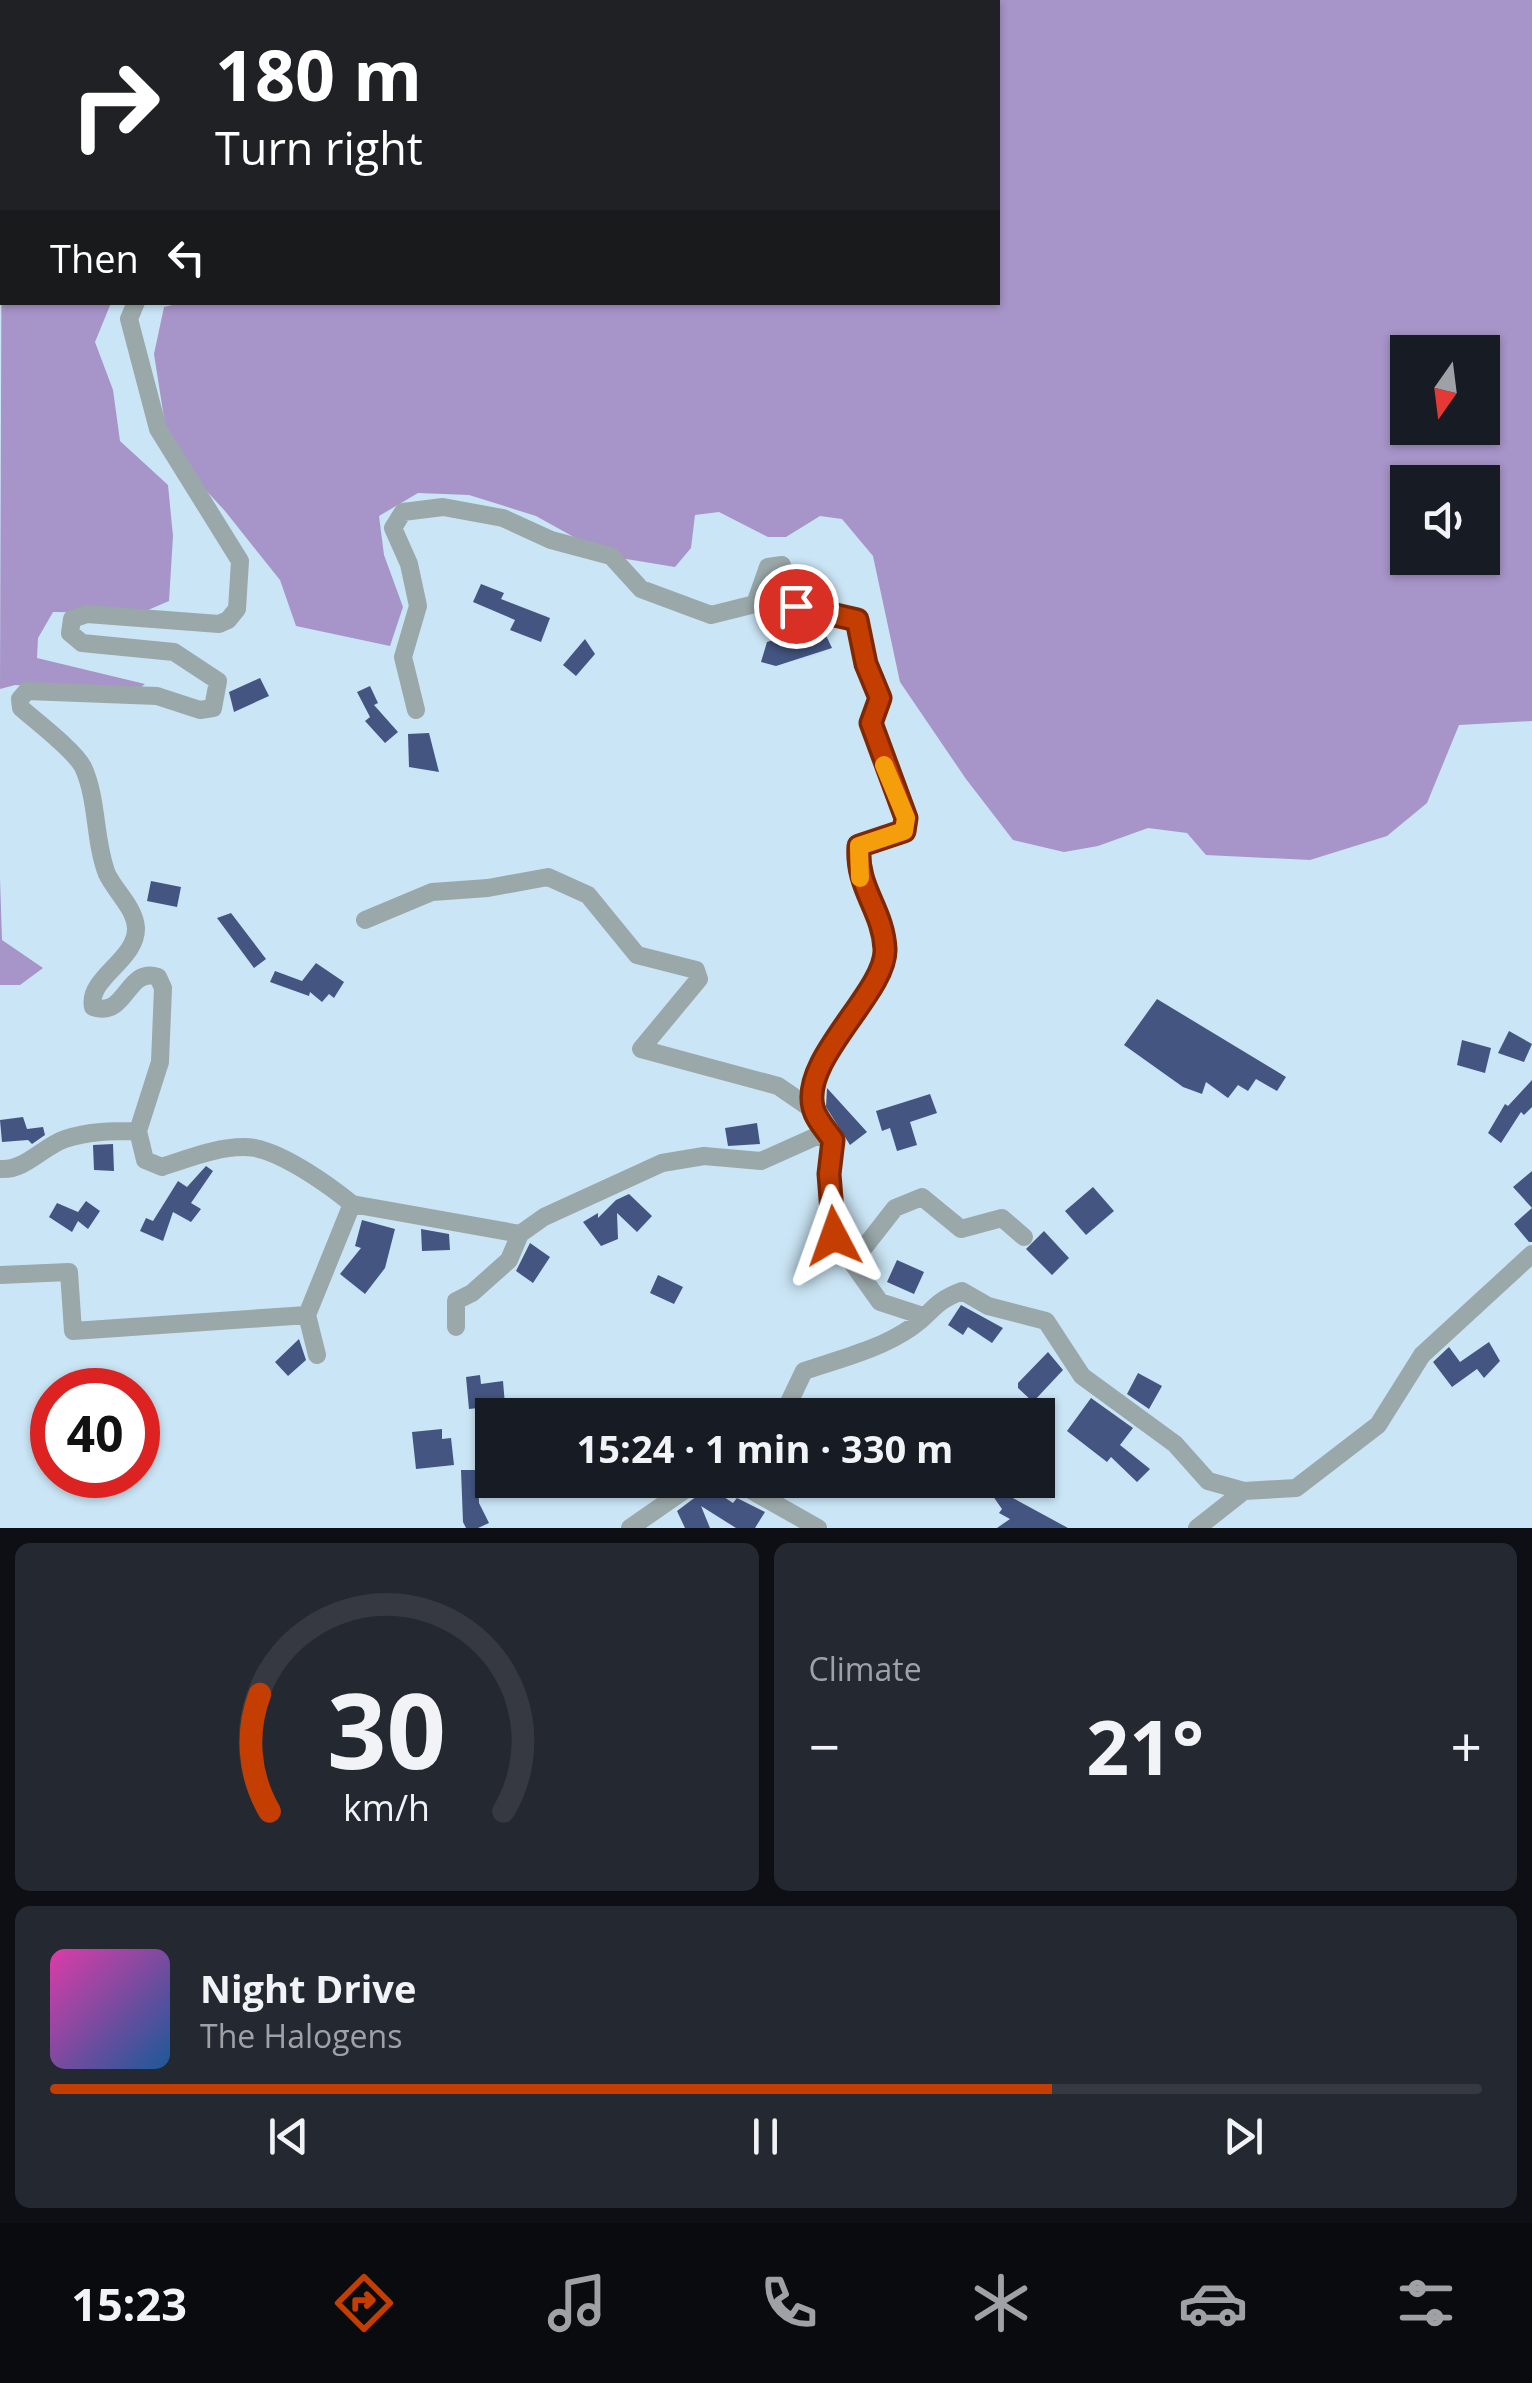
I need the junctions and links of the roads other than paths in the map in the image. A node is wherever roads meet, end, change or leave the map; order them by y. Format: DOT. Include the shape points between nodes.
graph roads {
  1 [pos="135,305"];
  2 [pos="416,710"];
  3 [pos="365,920"];
  4 [pos="813,1110"];
  5 [pos="138,1130"];
  6 [pos="833,1140"];
  7 [pos="0,1169"];
  8 [pos="352,1204"];
  9 [pos="520,1234"];
  10 [pos="1024,1238"];
  11 [pos="1532,1254"];
  12 [pos="852,1262"];
  13 [pos="0,1275"];
  14 [pos="307,1315"];
  15 [pos="923,1316"];
  16 [pos="456,1327"];
  17 [pos="317,1355"];
  18 [pos="791,1398"];
  19 [pos="1244,1491"];
  20 [pos="683,1498"];
  21 [pos="771,1498"];
  22 [pos="663,1520"];
  23 [pos="630,1528"];
  24 [pos="818,1528"];
  25 [pos="1196,1528"];
  1 -- 5 [label="street" via="130,319 158,429 240,561 237,609 219,624 87,614 72,619 70,634 82,643 174,652 218,681 218,697 214,708 200,710 157,696 27,691 20,699 21,708 82,766 107,874 136,929 128,952 96,990 93,1007 117,1006 138,977 148,974 163,988 160,1062"];
  2 -- 4 [label="street" via="403,657 418,606 392,528 403,512 443,507 503,518 611,556 640,589 710,615 755,604 768,567 782,565 796,606 857,620 880,698 871,723 906,818 904,831 859,846 857,872 886,951 811,1090"];
  3 -- 4 [label="street" via="432,892 548,877 588,896 637,956 696,970 699,979 641,1049 778,1086"];
  4 -- 6 [label="street"];
  5 -- 7 [label="street" via="62,1140 12,1170"];
  5 -- 8 [label="street" via="142,1154 152,1165 252,1147"];
  6 -- 9 [label="street" via="816,1136 760,1161 704,1156 662,1163"];
  6 -- 12 [label="street" via="834,1236"];
  8 -- 9 [label="street"];
  8 -- 14 [label="street"];
  9 -- 16 [label="street" via="509,1260 456,1301"];
  10 -- 12 [label="street" via="1002,1218 960,1229 922,1197 895,1208"];
  11 -- 19 [label="street" via="1422,1355 1378,1425 1296,1488"];
  12 -- 15 [label="street" via="880,1302"];
  13 -- 14 [label="street" via="69,1272 72,1331"];
  14 -- 17 [label="street"];
  15 -- 18 [label="street" via="868,1349 804,1371"];
  15 -- 19 [label="street" via="936,1301 962,1291 988,1306 1046,1321 1082,1376 1175,1444 1208,1481"];
  19 -- 25 [label="street"];
  20 -- 22 [label="street"];
  21 -- 24 [label="street"];
  22 -- 23 [label="street"];
}
